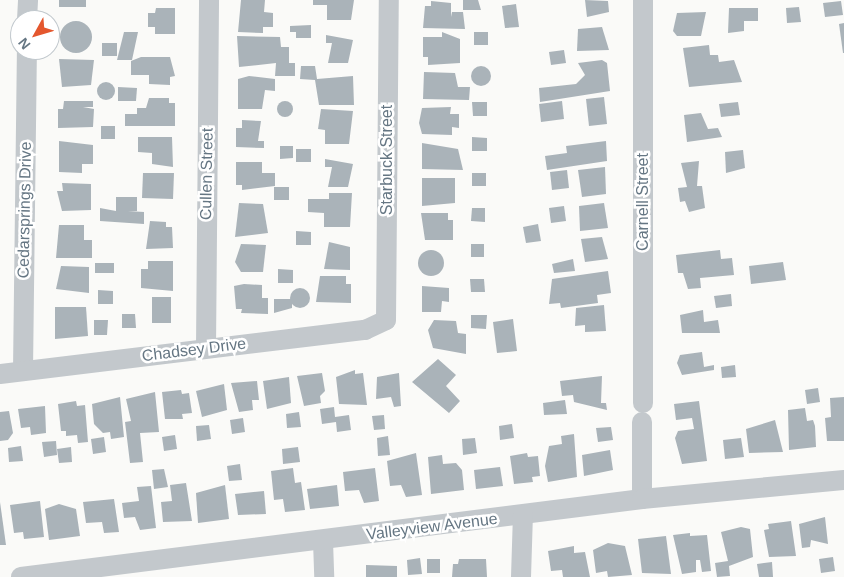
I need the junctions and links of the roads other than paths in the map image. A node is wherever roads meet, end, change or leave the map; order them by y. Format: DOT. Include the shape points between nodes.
graph roads {
  1 [pos="209,0"];
  2 [pos="388,0"];
  3 [pos="644,0"];
  4 [pos="27,60"];
  5 [pos="386,320"];
  6 [pos="206,348"];
  7 [pos="23,371"];
  8 [pos="0,374"];
  9 [pos="844,480"];
  10 [pos="642,499"];
  11 [pos="523,515"];
  12 [pos="323,541"];
  13 [pos="21,577"];
  14 [pos="324,577"];
  15 [pos="521,577"];
  1 -- 6 [label="street, Cullen Street"];
  2 -- 5 [label="street, Starbuck Street"];
  3 -- 10 [label="street, Carnell Street"];
  4 -- 7 [label="street, Cedarsprings Drive"];
  5 -- 6 [label="street, Chadsey Drive" via="365,330"];
  6 -- 7 [label="street, Chadsey Drive"];
  7 -- 8 [label="street, Chadsey Drive"];
  9 -- 10 [label="street, Valleyview Avenue"];
  10 -- 11 [label="street, Valleyview Avenue"];
  11 -- 12 [label="street, Valleyview Avenue"];
  11 -- 15 [label="street"];
  12 -- 13 [label="street, Valleyview Avenue"];
  12 -- 14 [label="street"];
}
